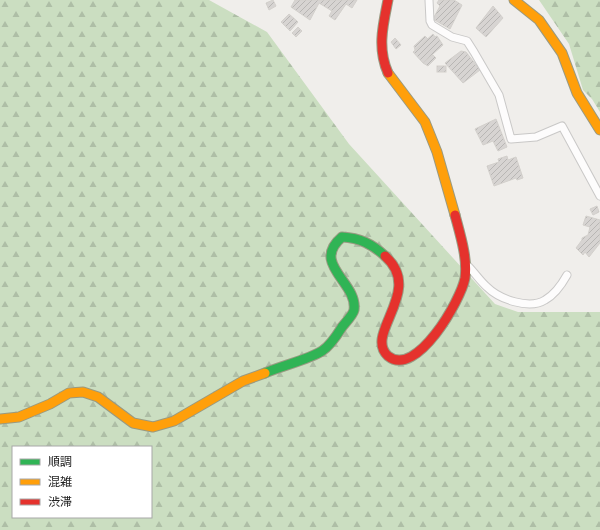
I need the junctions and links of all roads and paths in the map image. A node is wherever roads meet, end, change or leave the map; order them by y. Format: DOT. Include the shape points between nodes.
graph roads {
  1 [pos="388,0"];
  2 [pos="429,0"];
  3 [pos="514,0"];
  4 [pos="600,130"];
  5 [pos="600,196"];
  6 [pos="464,261"];
  7 [pos="567,274"];
  8 [pos="0,419"];
  1 -- 6 [label="street" via="380,37 385,67 428,129 459,230"];
  2 -- 5 [label="lane" via="432,25 452,37 467,42 474,52 499,95 511,138 536,137 562,126"];
  3 -- 4 [label="street" via="539,20 562,53 577,93"];
  6 -- 7 [label="lane" via="486,287 497,295 523,304 544,301 564,281"];
  6 -- 8 [label="street" via="465,275 461,294 421,351 407,360 393,359 382,346 382,334 398,293 399,276 396,266 391,259 365,241 354,237 342,237 331,252 332,263 336,273 351,290 354,311 322,352 244,381 174,421 153,427 133,423 98,397 83,392 69,393 19,417"];
}
